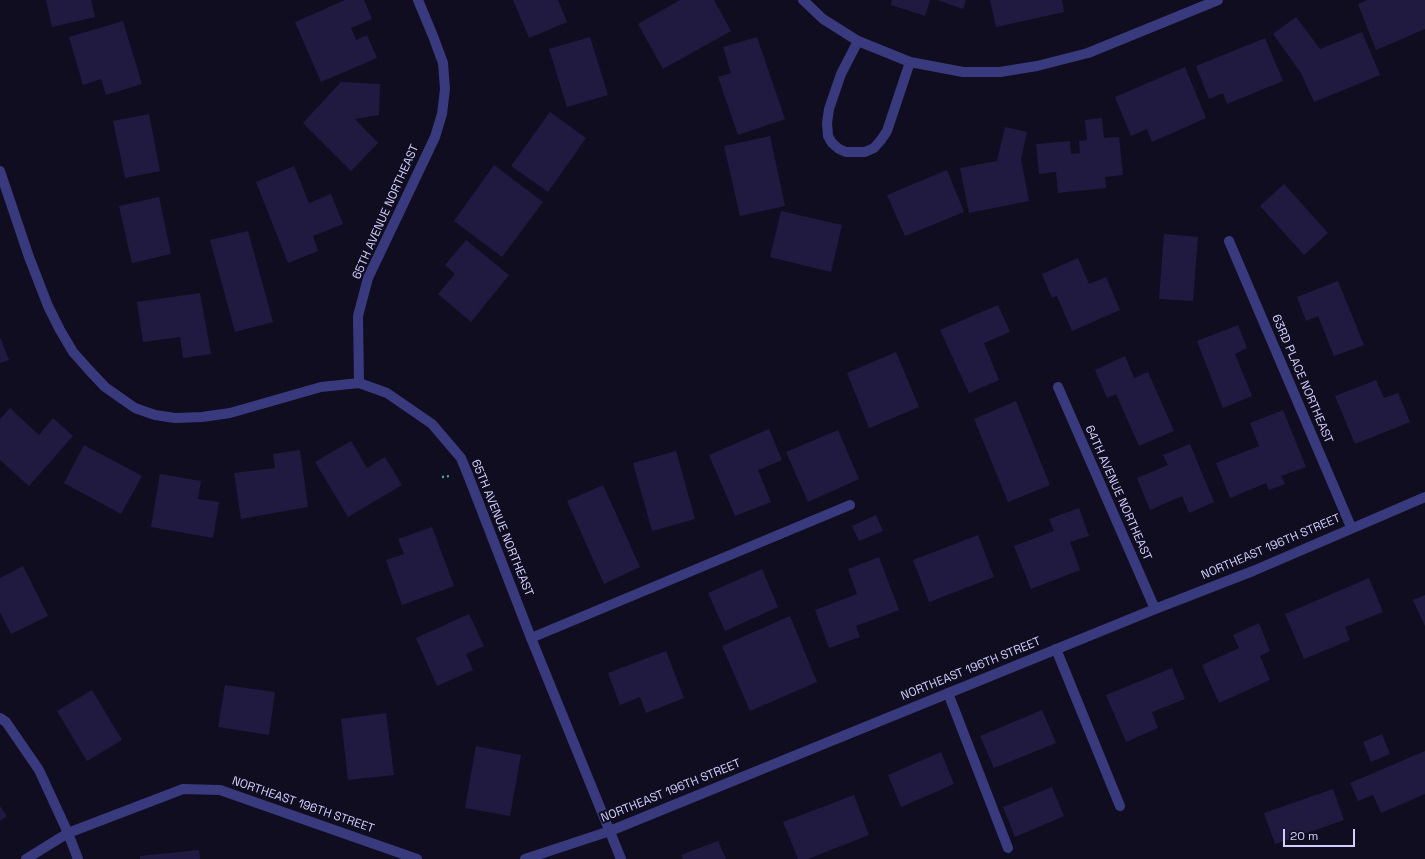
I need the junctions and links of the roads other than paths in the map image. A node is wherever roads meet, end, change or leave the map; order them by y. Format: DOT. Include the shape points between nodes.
graph roads {
  1 [pos="418,0"];
  2 [pos="803,0"];
  3 [pos="1218,0"];
  4 [pos="858,41"];
  5 [pos="910,62"];
  6 [pos="0,171"];
  7 [pos="1229,241"];
  8 [pos="358,383"];
  9 [pos="1058,387"];
  10 [pos="1425,497"];
  11 [pos="850,505"];
  12 [pos="1352,527"];
  13 [pos="1154,609"];
  14 [pos="531,638"];
  15 [pos="1056,649"];
  16 [pos="948,693"];
  17 [pos="0,718"];
  18 [pos="1120,806"];
  19 [pos="610,831"];
  20 [pos="68,833"];
  21 [pos="1008,848"];
  22 [pos="26,859"];
  23 [pos="78,859"];
  24 [pos="417,859"];
  25 [pos="525,859"];
  26 [pos="621,859"];
  1 -- 8 [label="street, 65TH AVENUE NORTHEAST" via="434,36 442,63 445,89 442,114 435,137 368,278 358,316"];
  2 -- 4 [label="street" via="823,18"];
  3 -- 5 [label="street" via="1088,53 1037,66 1000,72 963,72"];
  4 -- 5 [label="street"];
  4 -- 5 [label="street" via="841,74 829,109 828,136 838,149 846,152 865,152 874,148 881,140 887,131"];
  6 -- 8 [label="street" via="29,257 60,330 73,352 105,387 135,408 175,418 202,418 230,413 321,387"];
  7 -- 12 [label="street, 63RD PLACE NORTHEAST"];
  8 -- 14 [label="street, 65TH AVENUE NORTHEAST" via="387,393 414,410 432,424 460,458"];
  9 -- 13 [label="street, 64TH AVENUE NORTHEAST"];
  10 -- 12 [label="street, NORTHEAST 196TH STREET"];
  11 -- 14 [label="street"];
  12 -- 13 [label="street, NORTHEAST 196TH STREET" via="1253,571"];
  13 -- 15 [label="street, NORTHEAST 196TH STREET"];
  14 -- 19 [label="street, 65TH AVENUE NORTHEAST"];
  15 -- 16 [label="street, NORTHEAST 196TH STREET"];
  15 -- 18 [label="street"];
  16 -- 19 [label="street, NORTHEAST 196TH STREET"];
  16 -- 21 [label="street"];
  17 -- 20 [label="street" via="6,722 39,770"];
  19 -- 25 [label="street, NORTHEAST 196TH STREET"];
  19 -- 26 [label="street, 65TH AVENUE NORTHEAST"];
  20 -- 22 [label="street, NORTHEAST 196TH STREET"];
  20 -- 23 [label="street"];
  20 -- 24 [label="street, NORTHEAST 196TH STREET" via="183,789 220,790"];
}
